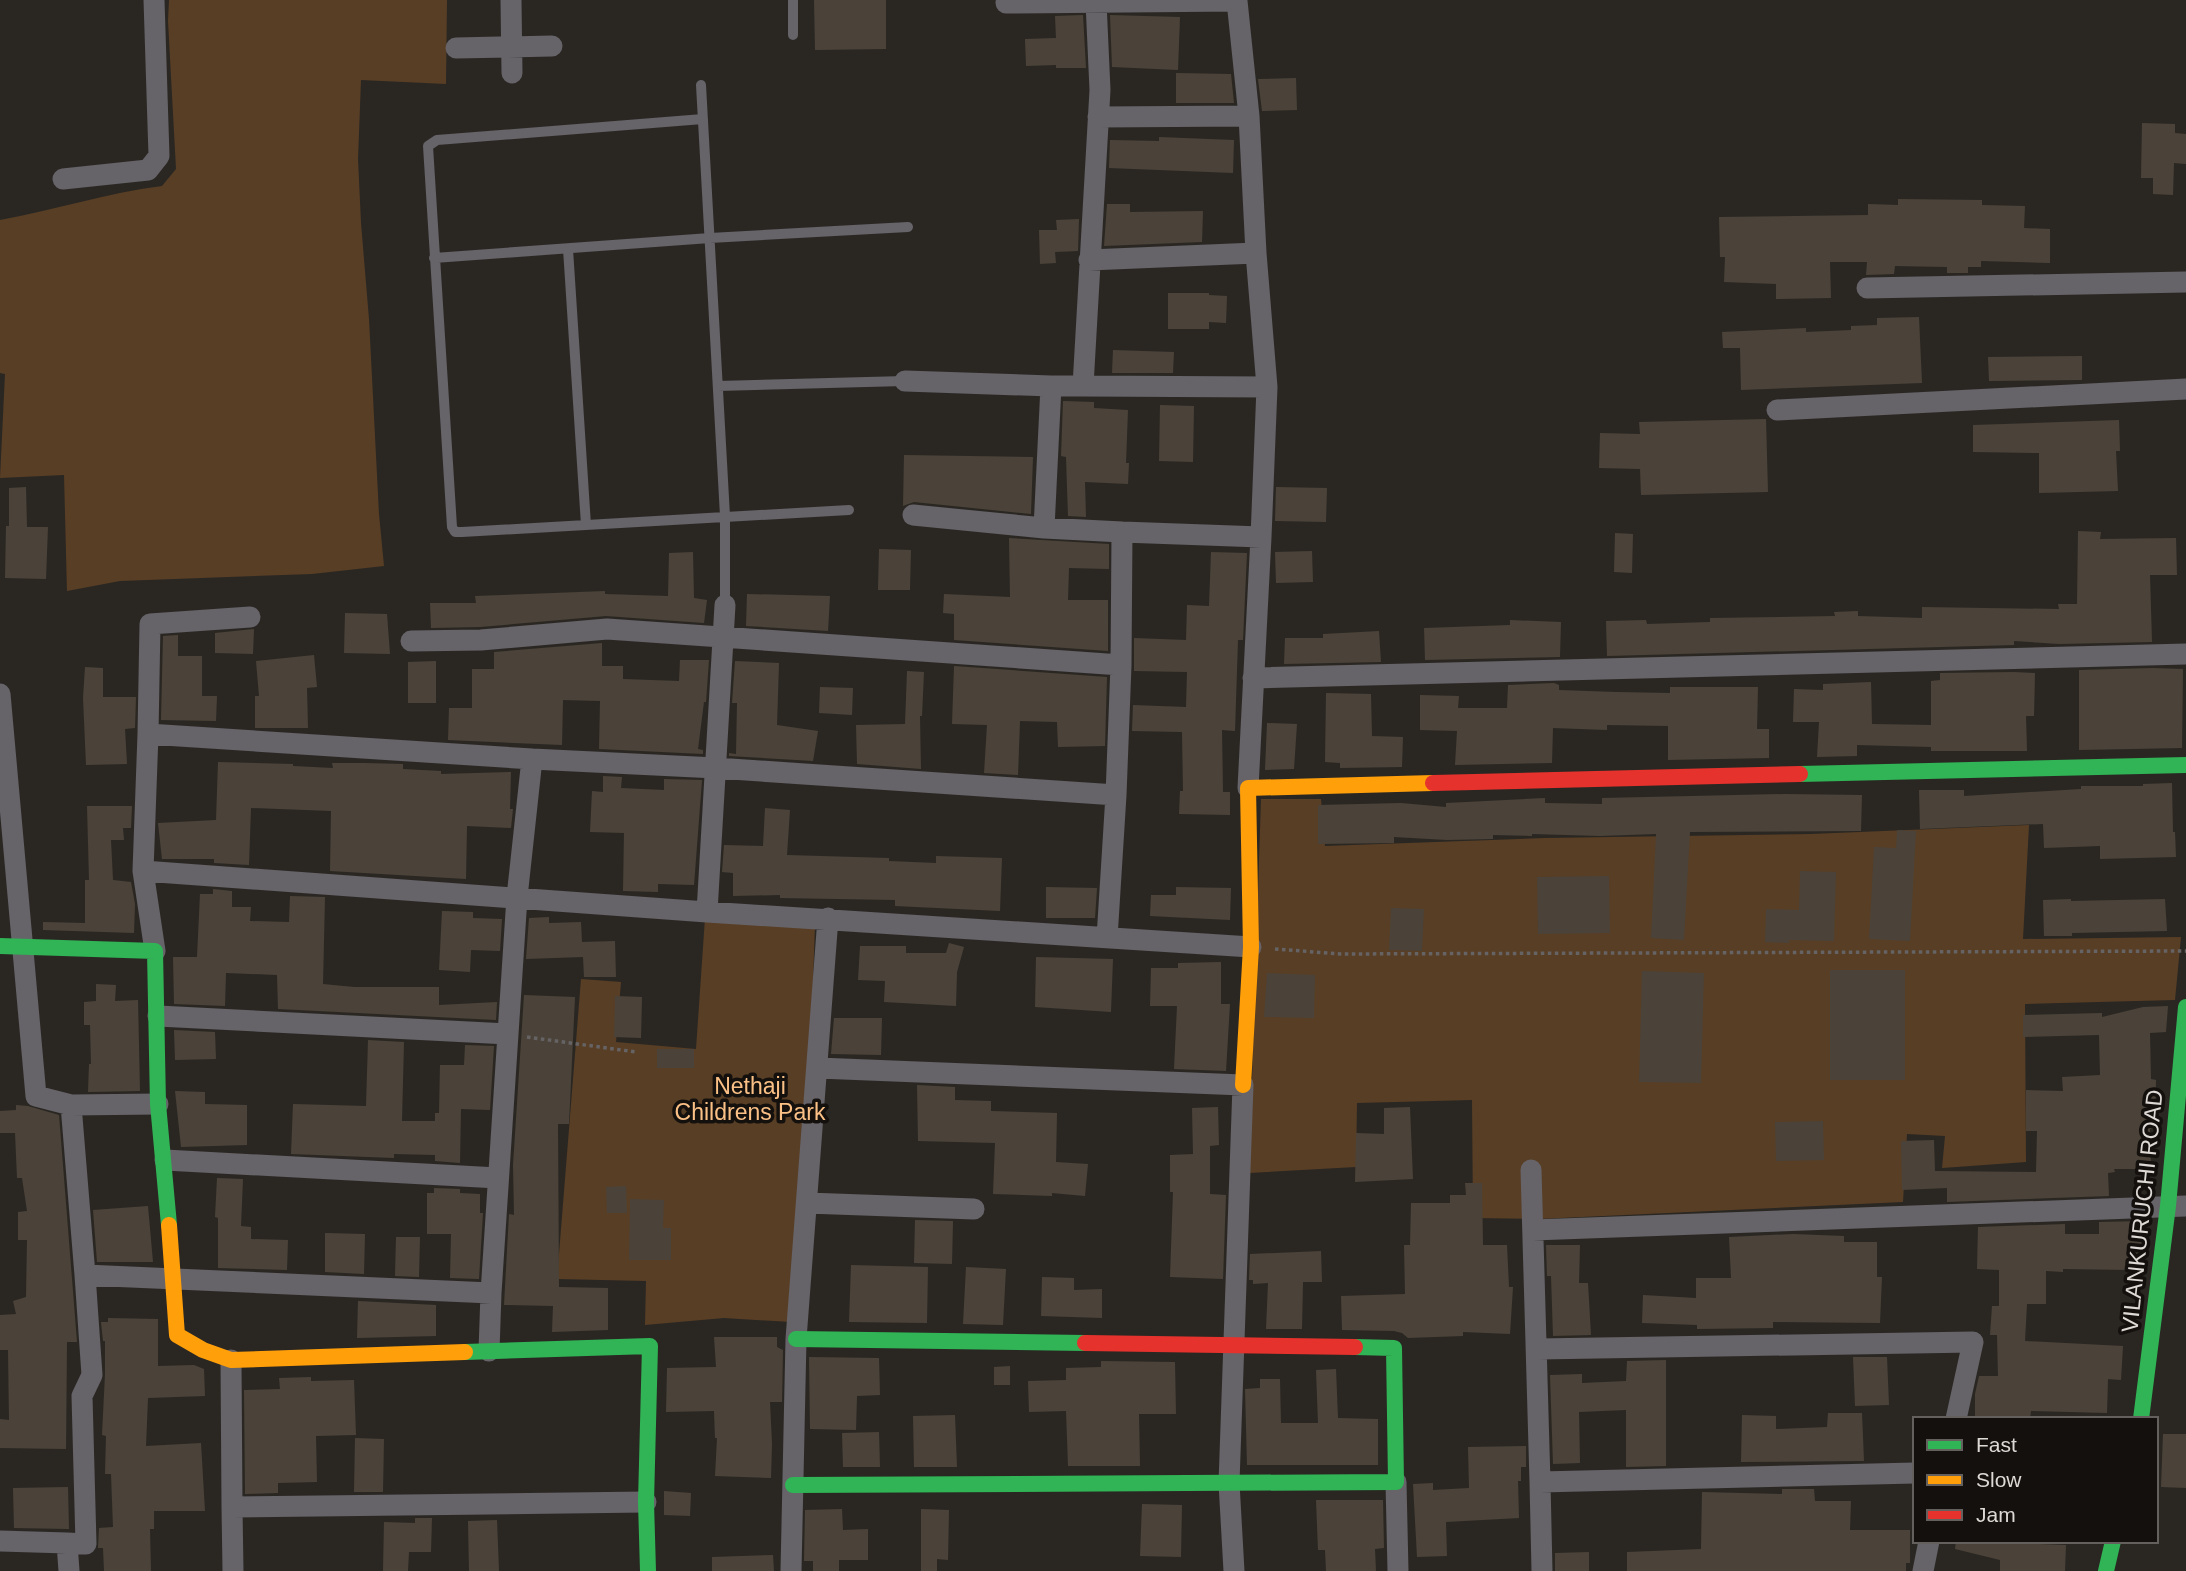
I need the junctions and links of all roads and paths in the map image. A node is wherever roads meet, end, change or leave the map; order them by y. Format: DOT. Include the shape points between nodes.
graph roads {
  1 [pos="154,0"];
  2 [pos="512,0"];
  3 [pos="793,0"];
  4 [pos="1237,1"];
  5 [pos="1096,2"];
  6 [pos="1006,3"];
  7 [pos="793,35"];
  8 [pos="512,46"];
  9 [pos="552,46"];
  10 [pos="456,48"];
  11 [pos="512,73"];
  12 [pos="701,85"];
  13 [pos="1250,116"];
  14 [pos="1098,117"];
  15 [pos="703,119"];
  16 [pos="63,179"];
  17 [pos="908,227"];
  18 [pos="710,239"];
  19 [pos="568,249"];
  20 [pos="1256,253"];
  21 [pos="434,258"];
  22 [pos="1089,260"];
  23 [pos="2186,282"];
  24 [pos="1867,288"];
  25 [pos="905,381"];
  26 [pos="718,386"];
  27 [pos="1051,386"];
  28 [pos="1083,386"];
  29 [pos="1267,387"];
  30 [pos="2186,390"];
  31 [pos="1777,410"];
  32 [pos="849,510"];
  33 [pos="913,515"];
  34 [pos="725,516"];
  35 [pos="586,525"];
  36 [pos="1044,528"];
  37 [pos="1122,532"];
  38 [pos="1261,537"];
  39 [pos="725,605"];
  40 [pos="250,617"];
  41 [pos="725,638"];
  42 [pos="411,641"];
  43 [pos="2186,654"];
  44 [pos="1121,665"];
  45 [pos="1253,678"];
  46 [pos="0,694"];
  47 [pos="148,734"];
  48 [pos="532,759"];
  49 [pos="2186,765"];
  50 [pos="716,768"];
  51 [pos="1248,788"];
  52 [pos="1116,795"];
  53 [pos="144,871"];
  54 [pos="517,897"];
  55 [pos="707,912"];
  56 [pos="828,918"];
  57 [pos="1107,938"];
  58 [pos="0,946"];
  59 [pos="24,947"];
  60 [pos="1251,947"];
  61 [pos="155,951"];
  62 [pos="2186,951"];
  63 [pos="2186,1007"];
  64 [pos="158,1016"];
  65 [pos="508,1034"];
  66 [pos="636,1052"];
  67 [pos="818,1069"];
  68 [pos="1243,1085"];
  69 [pos="158,1104"];
  70 [pos="71,1105"];
  71 [pos="165,1160"];
  72 [pos="1531,1170"];
  73 [pos="498,1178"];
  74 [pos="807,1203"];
  75 [pos="2177,1206"];
  76 [pos="974,1209"];
  77 [pos="1534,1230"];
  78 [pos="85,1275"];
  79 [pos="174,1278"];
  80 [pos="491,1293"];
  81 [pos="796,1339"];
  82 [pos="1233,1346"];
  83 [pos="1538,1349"];
  84 [pos="489,1351"];
  85 [pos="231,1360"];
  86 [pos="1956,1417"];
  87 [pos="2141,1417"];
  88 [pos="1913,1473"];
  89 [pos="1396,1482"];
  90 [pos="1540,1482"];
  91 [pos="1229,1483"];
  92 [pos="793,1485"];
  93 [pos="646,1502"];
  94 [pos="232,1507"];
  95 [pos="0,1541"];
  96 [pos="67,1543"];
  97 [pos="1929,1543"];
  98 [pos="2113,1543"];
  99 [pos="69,1571"];
  100 [pos="233,1571"];
  101 [pos="648,1571"];
  102 [pos="791,1571"];
  103 [pos="1234,1571"];
  104 [pos="1398,1571"];
  105 [pos="1542,1571"];
  106 [pos="1923,1571"];
  107 [pos="2106,1571"];
  1 -- 16 [label="street" via="159,156 148,170"];
  2 -- 8 [label="street"];
  3 -- 7 [label="lane"];
  4 -- 5 [label="street"];
  4 -- 13 [label="street"];
  5 -- 6 [label="street"];
  5 -- 14 [label="street"];
  8 -- 9 [label="street"];
  8 -- 10 [label="street"];
  8 -- 11 [label="street"];
  12 -- 15 [label="lane"];
  13 -- 14 [label="street"];
  13 -- 20 [label="street"];
  14 -- 22 [label="street"];
  15 -- 18 [label="lane"];
  15 -- 21 [label="lane" via="432,142 428,146"];
  17 -- 18 [label="lane"];
  18 -- 19 [label="lane"];
  18 -- 26 [label="lane"];
  19 -- 21 [label="lane"];
  19 -- 35 [label="lane"];
  20 -- 22 [label="street"];
  20 -- 29 [label="street"];
  21 -- 35 [label="lane" via="452,527 462,532"];
  22 -- 28 [label="street"];
  23 -- 24 [label="street"];
  25 -- 26 [label="lane"];
  25 -- 27 [label="street"];
  26 -- 34 [label="lane"];
  27 -- 28 [label="street"];
  27 -- 36 [label="street"];
  28 -- 29 [label="street"];
  29 -- 38 [label="street"];
  30 -- 31 [label="street"];
  32 -- 34 [label="lane"];
  33 -- 36 [label="street"];
  34 -- 35 [label="lane"];
  34 -- 39 [label="lane"];
  36 -- 37 [label="street"];
  37 -- 38 [label="street"];
  37 -- 44 [label="street"];
  38 -- 45 [label="street"];
  39 -- 41 [label="street"];
  40 -- 47 [label="street" via="150,624"];
  41 -- 42 [label="street" via="607,629"];
  41 -- 44 [label="street"];
  41 -- 50 [label="street"];
  43 -- 45 [label="street"];
  44 -- 52 [label="street"];
  45 -- 51 [label="street"];
  46 -- 59 [label="street"];
  47 -- 48 [label="street"];
  47 -- 53 [label="street"];
  48 -- 50 [label="street"];
  48 -- 54 [label="street"];
  49 -- 51 [label="street"];
  50 -- 52 [label="street"];
  50 -- 55 [label="street"];
  51 -- 60 [label="street"];
  52 -- 57 [label="street"];
  53 -- 54 [label="street"];
  53 -- 61 [label="street"];
  54 -- 55 [label="street"];
  54 -- 65 [label="street"];
  55 -- 56 [label="street"];
  56 -- 57 [label="street"];
  56 -- 67 [label="street"];
  57 -- 60 [label="street"];
  58 -- 59 [label="street"];
  59 -- 61 [label="street"];
  59 -- 70 [label="street" via="36,1096"];
  60 -- 62 [label="path" via="1341,954"];
  60 -- 68 [label="street"];
  61 -- 64 [label="street"];
  63 -- 75 [label="street, VILANKURUCHI ROAD"];
  64 -- 65 [label="street"];
  64 -- 69 [label="street"];
  65 -- 66 [label="path"];
  65 -- 73 [label="street"];
  67 -- 68 [label="street"];
  67 -- 74 [label="street"];
  68 -- 82 [label="street"];
  69 -- 70 [label="street"];
  69 -- 71 [label="street"];
  70 -- 78 [label="street"];
  71 -- 73 [label="street"];
  71 -- 79 [label="street"];
  72 -- 77 [label="street"];
  73 -- 80 [label="street"];
  74 -- 76 [label="street"];
  74 -- 81 [label="street"];
  75 -- 77 [label="street"];
  75 -- 87 [label="street, VILANKURUCHI ROAD"];
  77 -- 83 [label="street"];
  78 -- 79 [label="street"];
  78 -- 96 [label="street" via="92,1374 82,1396 86,1544"];
  79 -- 80 [label="street"];
  79 -- 85 [label="street" via="177,1335"];
  80 -- 84 [label="street"];
  81 -- 82 [label="street"];
  81 -- 92 [label="street"];
  82 -- 89 [label="street" via="1394,1348"];
  82 -- 91 [label="street"];
  83 -- 86 [label="street" via="1973,1342"];
  83 -- 90 [label="street"];
  84 -- 85 [label="street"];
  84 -- 93 [label="street" via="650,1346"];
  85 -- 94 [label="street"];
  88 -- 90 [label="street"];
  89 -- 91 [label="street"];
  89 -- 104 [label="street"];
  90 -- 105 [label="street"];
  91 -- 92 [label="street"];
  91 -- 103 [label="street"];
  92 -- 102 [label="street"];
  93 -- 94 [label="street"];
  93 -- 101 [label="street"];
  94 -- 100 [label="street"];
  95 -- 96 [label="street"];
  96 -- 99 [label="street"];
  97 -- 106 [label="street"];
  98 -- 107 [label="street"];
}
